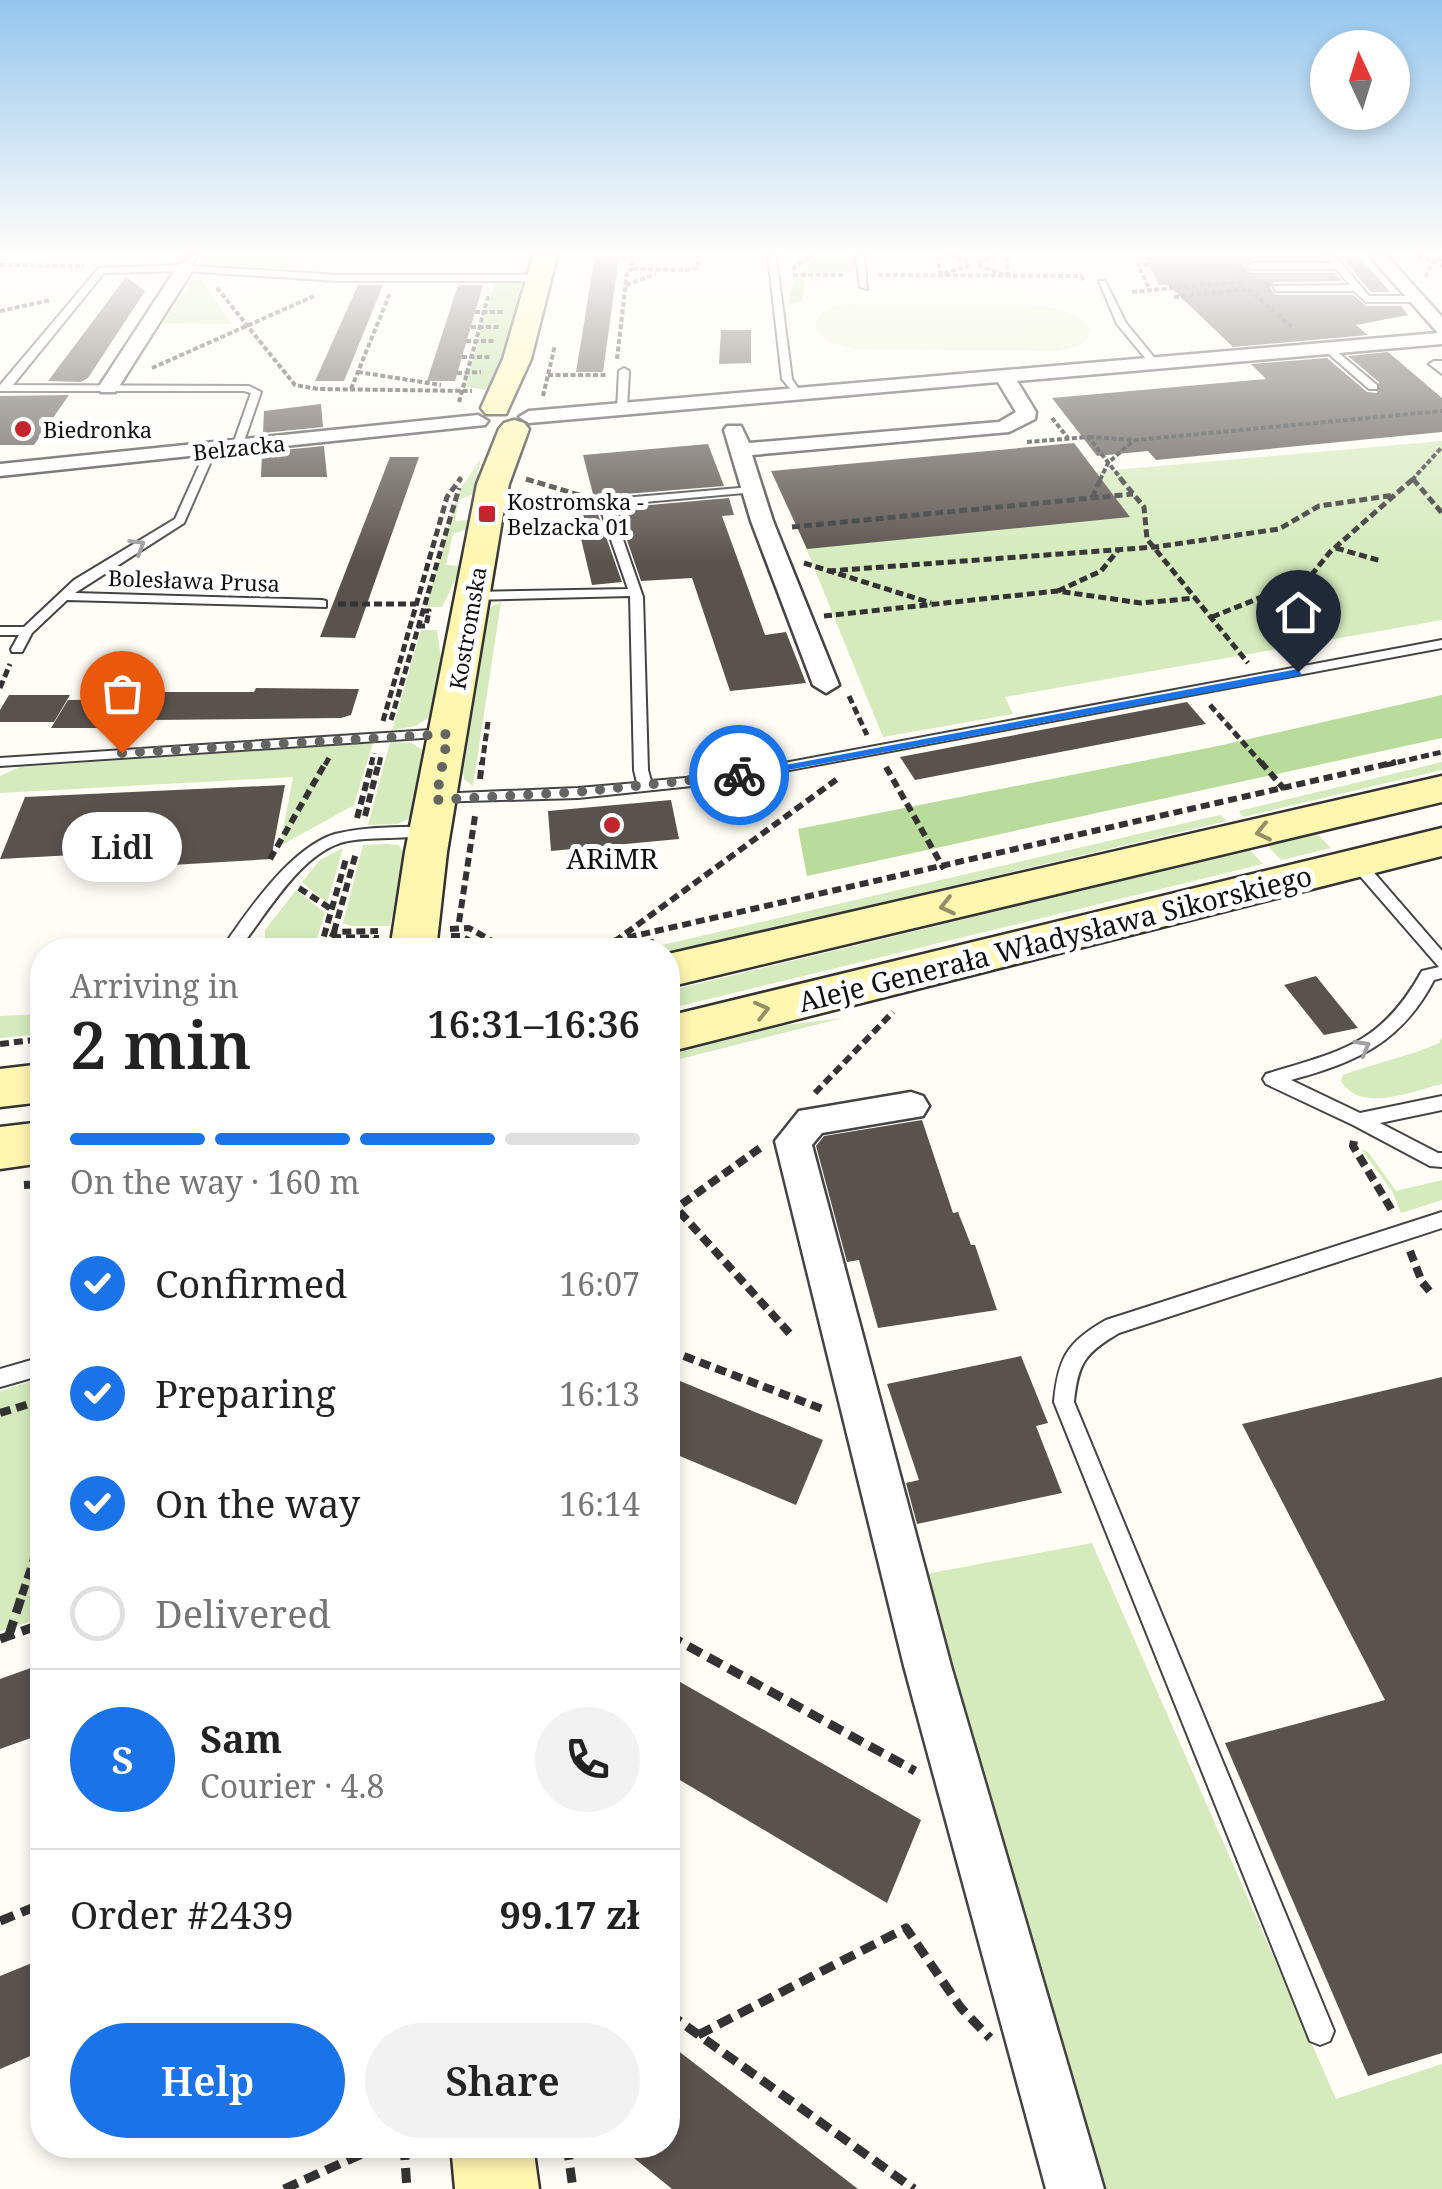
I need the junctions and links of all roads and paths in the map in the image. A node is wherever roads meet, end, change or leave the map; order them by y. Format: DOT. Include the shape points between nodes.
graph roads {
  1 [pos="27,358"];
  2 [pos="128,358"];
  3 [pos="174,358"];
  4 [pos="274,358"];
  5 [pos="363,358"];
  6 [pos="470,358"];
  7 [pos="517,358"];
  8 [pos="621,358"];
  9 [pos="785,358"];
  10 [pos="1150,358"];
  11 [pos="1206,358"];
  12 [pos="1339,358"];
  13 [pos="1154,363"];
  14 [pos="358,372"];
  15 [pos="620,373"];
  16 [pos="1004,376"];
  17 [pos="1372,387"];
  18 [pos="2,388"];
  19 [pos="108,388"];
  20 [pos="462,388"];
  21 [pos="351,389"];
  22 [pos="798,394"];
  23 [pos="724,400"];
  24 [pos="622,409"];
  25 [pos="1442,411"];
  26 [pos="496,415"];
  27 [pos="1088,437"];
  28 [pos="1135,440"];
  29 [pos="1010,444"];
  30 [pos="237,447"];
  31 [pos="1442,447"];
  32 [pos="211,450"];
  33 [pos="742,450"];
  34 [pos="1108,463"];
  35 [pos="526,467"];
  36 [pos="0,470"];
  37 [pos="495,478"];
  38 [pos="1413,479"];
  39 [pos="751,490"];
  40 [pos="1133,494"];
  41 [pos="1394,495"];
  42 [pos="1092,498"];
  43 [pos="604,502"];
  44 [pos="1442,513"];
  45 [pos="776,528"];
  46 [pos="1154,547"];
  47 [pos="1335,547"];
  48 [pos="1120,550"];
  49 [pos="1381,561"];
  50 [pos="802,562"];
  51 [pos="828,570"];
  52 [pos="1057,591"];
  53 [pos="635,592"];
  54 [pos="64,596"];
  55 [pos="473,596"];
  56 [pos="1196,598"];
  57 [pos="932,603"];
  58 [pos="322,604"];
  59 [pos="417,609"];
  60 [pos="812,617"];
  61 [pos="1212,617"];
  62 [pos="414,626"];
  63 [pos="0,631"];
  64 [pos="27,631"];
  65 [pos="1442,644"];
  66 [pos="17,649"];
  67 [pos="1262,680"];
  68 [pos="826,684"];
  69 [pos="1198,691"];
  70 [pos="490,712"];
  71 [pos="448,734"];
  72 [pos="382,737"];
  73 [pos="340,740"];
  74 [pos="1442,752"];
  75 [pos="856,754"];
  76 [pos="0,762"];
  77 [pos="645,786"];
  78 [pos="1442,790"];
  79 [pos="1286,791"];
  80 [pos="477,798"];
  81 [pos="1358,809"];
  82 [pos="433,815"];
  83 [pos="356,840"];
  84 [pos="1442,842"];
  85 [pos="272,854"];
  86 [pos="1358,864"];
  87 [pos="287,878"];
  88 [pos="331,909"];
  89 [pos="330,935"];
  90 [pos="429,936"];
  91 [pos="239,938"];
  92 [pos="329,938"];
  93 [pos="377,938"];
  94 [pos="488,938"];
  95 [pos="618,938"];
  96 [pos="645,938"];
  97 [pos="680,969"];
  98 [pos="1437,970"];
  99 [pos="680,1031"];
  100 [pos="30,1040"];
  101 [pos="0,1044"];
  102 [pos="30,1084"];
  103 [pos="0,1088"];
  104 [pos="1442,1104"];
  105 [pos="911,1106"];
  106 [pos="1359,1120"];
  107 [pos="30,1144"];
  108 [pos="0,1148"];
  109 [pos="1442,1160"];
  110 [pos="1388,1200"];
  111 [pos="680,1212"];
  112 [pos="1442,1220"];
  113 [pos="1402,1232"];
  114 [pos="1432,1294"];
  115 [pos="792,1336"];
  116 [pos="680,1355"];
  117 [pos="30,1369"];
  118 [pos="0,1378"];
  119 [pos="30,1404"];
  120 [pos="831,1412"];
  121 [pos="0,1413"];
  122 [pos="30,1567"];
  123 [pos="30,1628"];
  124 [pos="4,1637"];
  125 [pos="680,1643"];
  126 [pos="927,1778"];
  127 [pos="30,1909"];
  128 [pos="0,1921"];
  129 [pos="680,2022"];
  130 [pos="1320,2031"];
  131 [pos="698,2035"];
  132 [pos="998,2040"];
  133 [pos="353,2158"];
  134 [pos="405,2158"];
  135 [pos="493,2158"];
  136 [pos="569,2158"];
  137 [pos="284,2189"];
  138 [pos="408,2189"];
  139 [pos="497,2189"];
  140 [pos="573,2189"];
  141 [pos="914,2189"];
  142 [pos="1074,2189"];
  1 -- 18 [label="lane"];
  2 -- 19 [label="street"];
  3 -- 19 [label="path"];
  4 -- 21 [label="path" via="295,384"];
  5 -- 14 [label="path"];
  6 -- 20 [label="path"];
  7 -- 26 [label="main road, Kostromska"];
  8 -- 15 [label="path"];
  9 -- 22 [label="lane"];
  10 -- 13 [label="lane"];
  11 -- 13 [label="street, Belzacka"];
  12 -- 17 [label="lane"];
  13 -- 16 [label="street, Belzacka"];
  14 -- 20 [label="path"];
  14 -- 21 [label="path"];
  15 -- 24 [label="lane"];
  16 -- 22 [label="street, Belzacka"];
  16 -- 33 [label="street" via="1026,412 1025,419 1002,428"];
  18 -- 19 [label="lane"];
  19 -- 30 [label="lane" via="256,392"];
  20 -- 21 [label="path"];
  20 -- 26 [label="path"];
  20 -- 26 [label="path"];
  22 -- 23 [label="street, Belzacka"];
  23 -- 24 [label="street, Belzacka"];
  23 -- 33 [label="street"];
  24 -- 26 [label="street, Belzacka"];
  25 -- 28 [label="path"];
  26 -- 30 [label="street, Belzacka"];
  26 -- 37 [label="main road, Kostromska" via="489,456"];
  27 -- 28 [label="path"];
  27 -- 29 [label="path"];
  27 -- 34 [label="path"];
  28 -- 34 [label="path"];
  30 -- 32 [label="street, Belzacka"];
  31 -- 38 [label="path"];
  32 -- 36 [label="street, Belzacka"];
  54 -- 32 [label="lane, Bolesława Prusa, one-way" via="180,521"];
  33 -- 39 [label="street"];
  34 -- 40 [label="path"];
  34 -- 42 [label="path"];
  35 -- 37 [label="path"];
  37 -- 43 [label="path"];
  37 -- 55 [label="main road, Kostromska"];
  37 -- 59 [label="path" via="447,497"];
  38 -- 41 [label="path"];
  38 -- 44 [label="path"];
  39 -- 43 [label="lane"];
  39 -- 68 [label="street"];
  40 -- 42 [label="path"];
  40 -- 46 [label="path" via="1144,507"];
  41 -- 46 [label="path" via="1319,506 1279,529"];
  41 -- 47 [label="path"];
  42 -- 45 [label="path"];
  43 -- 53 [label="lane"];
  46 -- 48 [label="path"];
  46 -- 56 [label="path"];
  47 -- 49 [label="path"];
  47 -- 61 [label="path" via="1309,578"];
  48 -- 51 [label="path"];
  48 -- 52 [label="path" via="1101,572"];
  50 -- 51 [label="path"];
  51 -- 57 [label="path"];
  52 -- 56 [label="path" via="1141,603"];
  52 -- 57 [label="path"];
  53 -- 55 [label="lane"];
  53 -- 77 [label="lane"];
  54 -- 58 [label="lane, Bolesława Prusa"];
  54 -- 64 [label="lane, Bolesława Prusa"];
  55 -- 71 [label="main road, Kostromska"];
  56 -- 61 [label="path"];
  57 -- 60 [label="path"];
  58 -- 59 [label="path"];
  59 -- 62 [label="path"];
  59 -- 62 [label="path" via="430,611 426,626"];
  61 -- 67 [label="path"];
  62 -- 72 [label="path"];
  63 -- 64 [label="lane"];
  64 -- 66 [label="lane, Bolesława Prusa"];
  65 -- 67 [label="lane"];
  67 -- 69 [label="lane"];
  69 -- 75 [label="lane"];
  69 -- 79 [label="path"];
  70 -- 80 [label="path"];
  71 -- 72 [label="lane"];
  71 -- 82 [label="main road, Kostromska"];
  72 -- 73 [label="lane"];
  72 -- 83 [label="path"];
  73 -- 76 [label="lane"];
  73 -- 85 [label="path"];
  74 -- 79 [label="path"];
  75 -- 77 [label="lane"];
  75 -- 95 [label="path" via="844,774"];
  77 -- 80 [label="lane"];
  78 -- 81 [label="main road, Aleje Generała Władysława Sikorskiego"];
  79 -- 96 [label="path"];
  80 -- 82 [label="lane"];
  80 -- 90 [label="path"];
  81 -- 86 [label="main road" via="1336,832"];
  81 -- 97 [label="main road, Aleje Generała Władysława Sikorskiego, one-way"];
  82 -- 83 [label="lane"];
  82 -- 90 [label="main road, Kostromska"];
  83 -- 87 [label="lane" via="322,845"];
  83 -- 88 [label="path"];
  83 -- 89 [label="path"];
  84 -- 86 [label="main road, Aleje Generała Władysława Sikorskiego"];
  86 -- 98 [label="lane"];
  99 -- 86 [label="main road, Aleje Generała Władysława Sikorskiego, one-way"];
  87 -- 88 [label="path"];
  87 -- 91 [label="lane"];
  88 -- 89 [label="path"];
  89 -- 90 [label="path"];
  89 -- 92 [label="path"];
  89 -- 93 [label="path"];
  90 -- 94 [label="path" via="476,931"];
  106 -- 98 [label="lane, one-way" via="1272,1079 1369,1047 1419,998"];
  100 -- 101 [label="path"];
  102 -- 103 [label="main road"];
  104 -- 106 [label="lane"];
  105 -- 142 [label="street" via="812,1121 793,1140 842,1344"];
  106 -- 109 [label="lane"];
  106 -- 110 [label="path" via="1353,1146"];
  107 -- 108 [label="main road"];
  111 -- 115 [label="path"];
  112 -- 113 [label="lane"];
  113 -- 114 [label="path"];
  113 -- 130 [label="lane" via="1113,1326 1081,1343 1067,1366 1064,1402"];
  116 -- 120 [label="path"];
  117 -- 118 [label="lane"];
  119 -- 121 [label="path"];
  122 -- 124 [label="path"];
  123 -- 124 [label="path"];
  125 -- 126 [label="path"];
  127 -- 128 [label="path"];
  129 -- 131 [label="path"];
  131 -- 132 [label="path" via="906,1928 960,2008 985,2037"];
  131 -- 141 [label="path"];
  133 -- 137 [label="path"];
  134 -- 138 [label="path"];
  135 -- 139 [label="main road"];
  136 -- 140 [label="path"];
}
